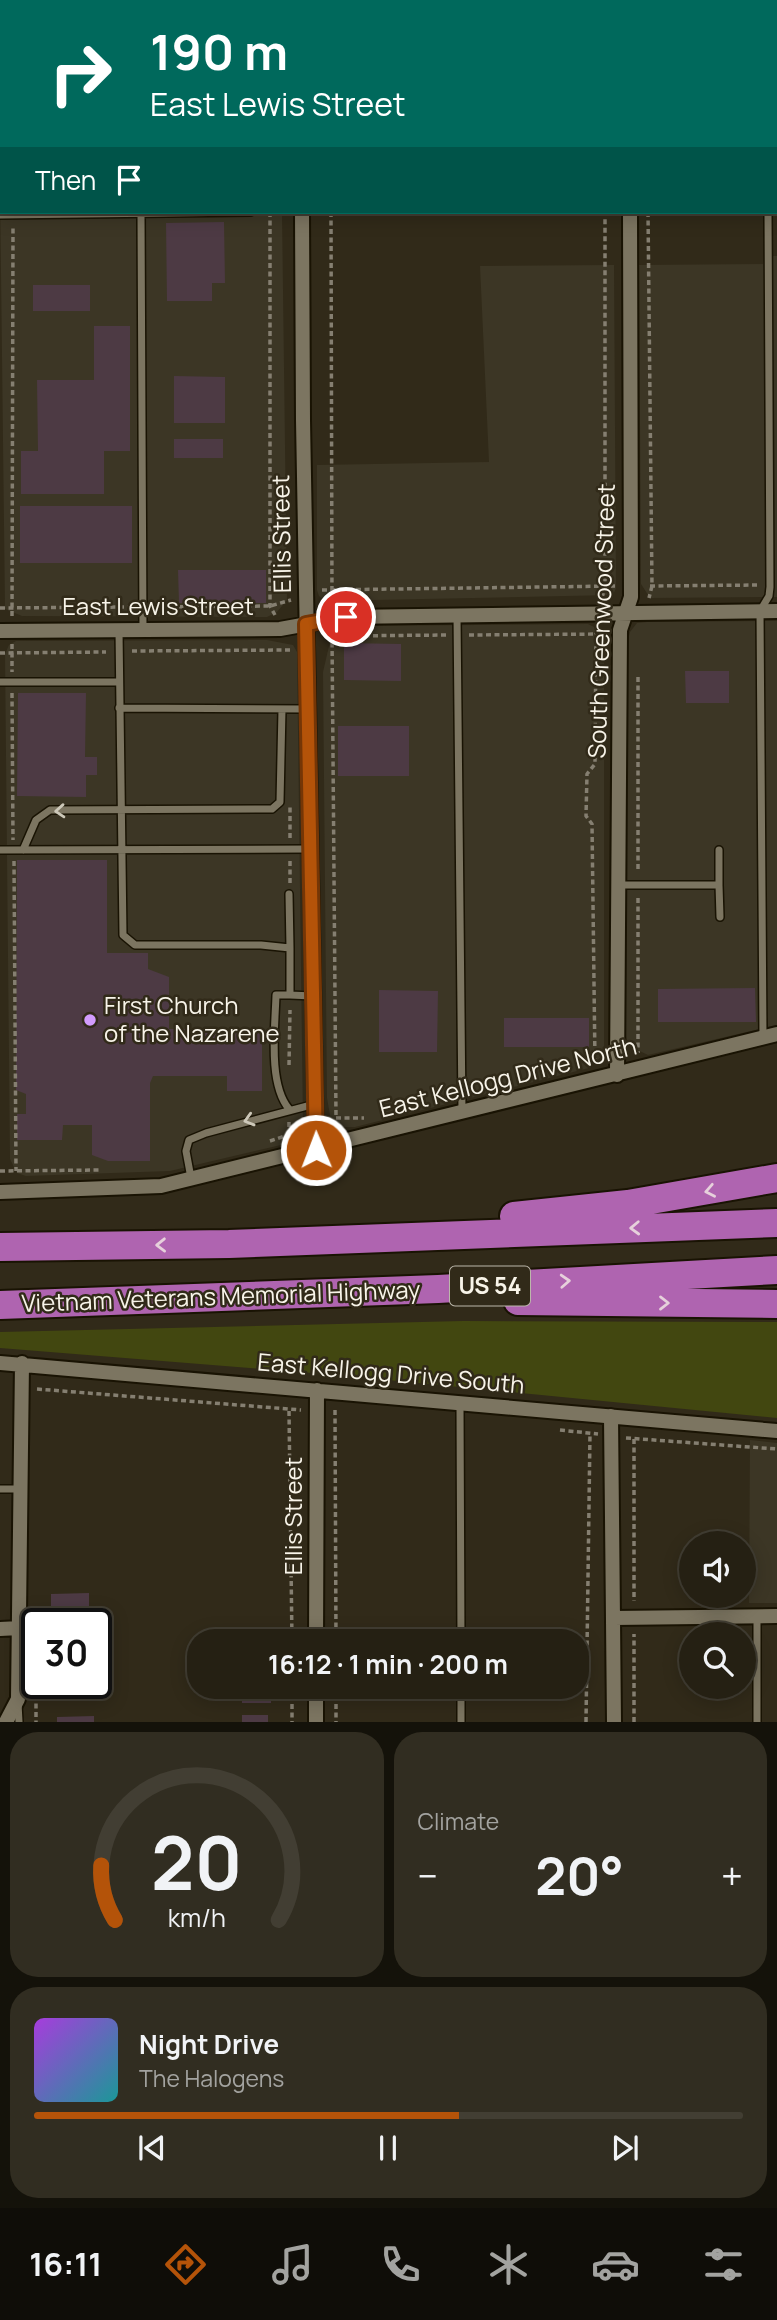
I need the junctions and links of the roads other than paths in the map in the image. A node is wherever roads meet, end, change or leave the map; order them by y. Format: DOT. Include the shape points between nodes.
graph roads {
  1 [pos="70,214"];
  2 [pos="141,214"];
  3 [pos="302,214"];
  4 [pos="630,214"];
  5 [pos="768,214"];
  6 [pos="0,215"];
  7 [pos="760,611"];
  8 [pos="777,611"];
  9 [pos="626,612"];
  10 [pos="457,615"];
  11 [pos="306,624"];
  12 [pos="118,630"];
  13 [pos="143,630"];
  14 [pos="0,631"];
  15 [pos="0,682"];
  16 [pos="119,682"];
  17 [pos="119,708"];
  18 [pos="282,709"];
  19 [pos="308,709"];
  20 [pos="120,808"];
  21 [pos="120,849"];
  22 [pos="310,849"];
  23 [pos="0,850"];
  24 [pos="23,850"];
  25 [pos="719,850"];
  26 [pos="618,885"];
  27 [pos="719,885"];
  28 [pos="289,894"];
  29 [pos="720,917"];
  30 [pos="290,948"];
  31 [pos="290,995"];
  32 [pos="313,996"];
  33 [pos="770,1036"];
  34 [pos="617,1075"];
  35 [pos="315,1104"];
  36 [pos="289,1109"];
  37 [pos="462,1113"];
  38 [pos="316,1150"];
  39 [pos="777,1178"];
  40 [pos="191,1179"];
  41 [pos="0,1192"];
  42 [pos="777,1223"];
  43 [pos="229,1244"];
  44 [pos="0,1247"];
  45 [pos="777,1270"];
  46 [pos="203,1298"];
  47 [pos="777,1304"];
  48 [pos="0,1305"];
  49 [pos="0,1363"];
  50 [pos="22,1363"];
  51 [pos="317,1390"];
  52 [pos="460,1403"];
  53 [pos="611,1416"];
  54 [pos="777,1431"];
  55 [pos="0,1489"];
  56 [pos="21,1489"];
  57 [pos="757,1616"];
  58 [pos="777,1616"];
  59 [pos="614,1618"];
  60 [pos="20,1628"];
  61 [pos="0,1629"];
  62 [pos="316,1629"];
  63 [pos="461,1629"];
  64 [pos="18,1699"];
  65 [pos="316,1699"];
  66 [pos="461,1699"];
  67 [pos="6,1721"];
  68 [pos="19,1721"];
  69 [pos="316,1721"];
  70 [pos="461,1721"];
  71 [pos="614,1721"];
  72 [pos="757,1721"];
  1 -- 6 [label="lane"];
  2 -- 13 [label="lane"];
  3 -- 11 [label="street, Ellis Street"];
  4 -- 9 [label="street, South Greenwood Street" via="631,586"];
  5 -- 7 [label="lane" via="770,585"];
  7 -- 8 [label="street, East Lewis Street"];
  7 -- 9 [label="street, East Lewis Street"];
  7 -- 33 [label="lane"];
  9 -- 10 [label="street, East Lewis Street"];
  9 -- 26 [label="street, South Greenwood Street" via="620,630"];
  10 -- 11 [label="street, East Lewis Street"];
  10 -- 37 [label="lane"];
  11 -- 13 [label="street, East Lewis Street" via="280,629"];
  11 -- 19 [label="street, Ellis Street"];
  12 -- 13 [label="street, East Lewis Street"];
  12 -- 14 [label="street, East Lewis Street"];
  12 -- 16 [label="lane"];
  15 -- 16 [label="lane"];
  16 -- 17 [label="lane"];
  17 -- 18 [label="lane"];
  17 -- 20 [label="lane"];
  18 -- 19 [label="lane"];
  18 -- 20 [label="lane" via="280,802 272,809"];
  19 -- 22 [label="street, Ellis Street"];
  20 -- 21 [label="lane"];
  20 -- 24 [label="lane, one-way" via="50,810 36,820"];
  21 -- 22 [label="lane"];
  21 -- 24 [label="lane"];
  21 -- 30 [label="lane" via="123,935 135,945"];
  22 -- 32 [label="street, Ellis Street"];
  23 -- 24 [label="lane"];
  25 -- 27 [label="lane"];
  26 -- 27 [label="lane"];
  26 -- 34 [label="street, South Greenwood Street"];
  27 -- 29 [label="lane"];
  28 -- 30 [label="lane"];
  30 -- 31 [label="lane"];
  31 -- 32 [label="lane"];
  31 -- 36 [label="lane" via="276,995 275,1020 277,1088"];
  32 -- 35 [label="street, Ellis Street"];
  33 -- 34 [label="street, East Kellogg Drive North"];
  34 -- 37 [label="street, East Kellogg Drive North"];
  35 -- 36 [label="lane"];
  35 -- 38 [label="street, Ellis Street"];
  36 -- 40 [label="lane, one-way" via="189,1140 186,1151"];
  37 -- 38 [label="street, East Kellogg Drive North"];
  38 -- 40 [label="street, East Kellogg Drive North"];
  39 -- 43 [label="highway, one-way" via="628,1204"];
  40 -- 41 [label="street, East Kellogg Drive North" via="161,1185"];
  42 -- 43 [label="highway, US 54, one-way"];
  43 -- 44 [label="highway, US 54, one-way"];
  46 -- 45 [label="highway, Vietnam Veterans Memorial Highway / US 54, one-way"];
  46 -- 47 [label="highway, one-way"];
  46 -- 48 [label="highway, Vietnam Veterans Memorial Highway / US 54"];
  49 -- 50 [label="street, East Kellogg Drive South"];
  50 -- 51 [label="street, East Kellogg Drive South"];
  50 -- 56 [label="street"];
  51 -- 52 [label="street, East Kellogg Drive South"];
  51 -- 62 [label="street, Ellis Street"];
  52 -- 53 [label="street, East Kellogg Drive South"];
  52 -- 63 [label="lane"];
  53 -- 54 [label="street, East Kellogg Drive South"];
  53 -- 59 [label="street"];
  55 -- 56 [label="lane"];
  56 -- 60 [label="street"];
  57 -- 58 [label="street"];
  57 -- 59 [label="street"];
  57 -- 72 [label="lane"];
  59 -- 71 [label="street"];
  60 -- 61 [label="street"];
  60 -- 64 [label="street"];
  64 -- 67 [label="street"];
  64 -- 68 [label="lane"];
  65 -- 69 [label="street"];
  66 -- 70 [label="lane"];
}
